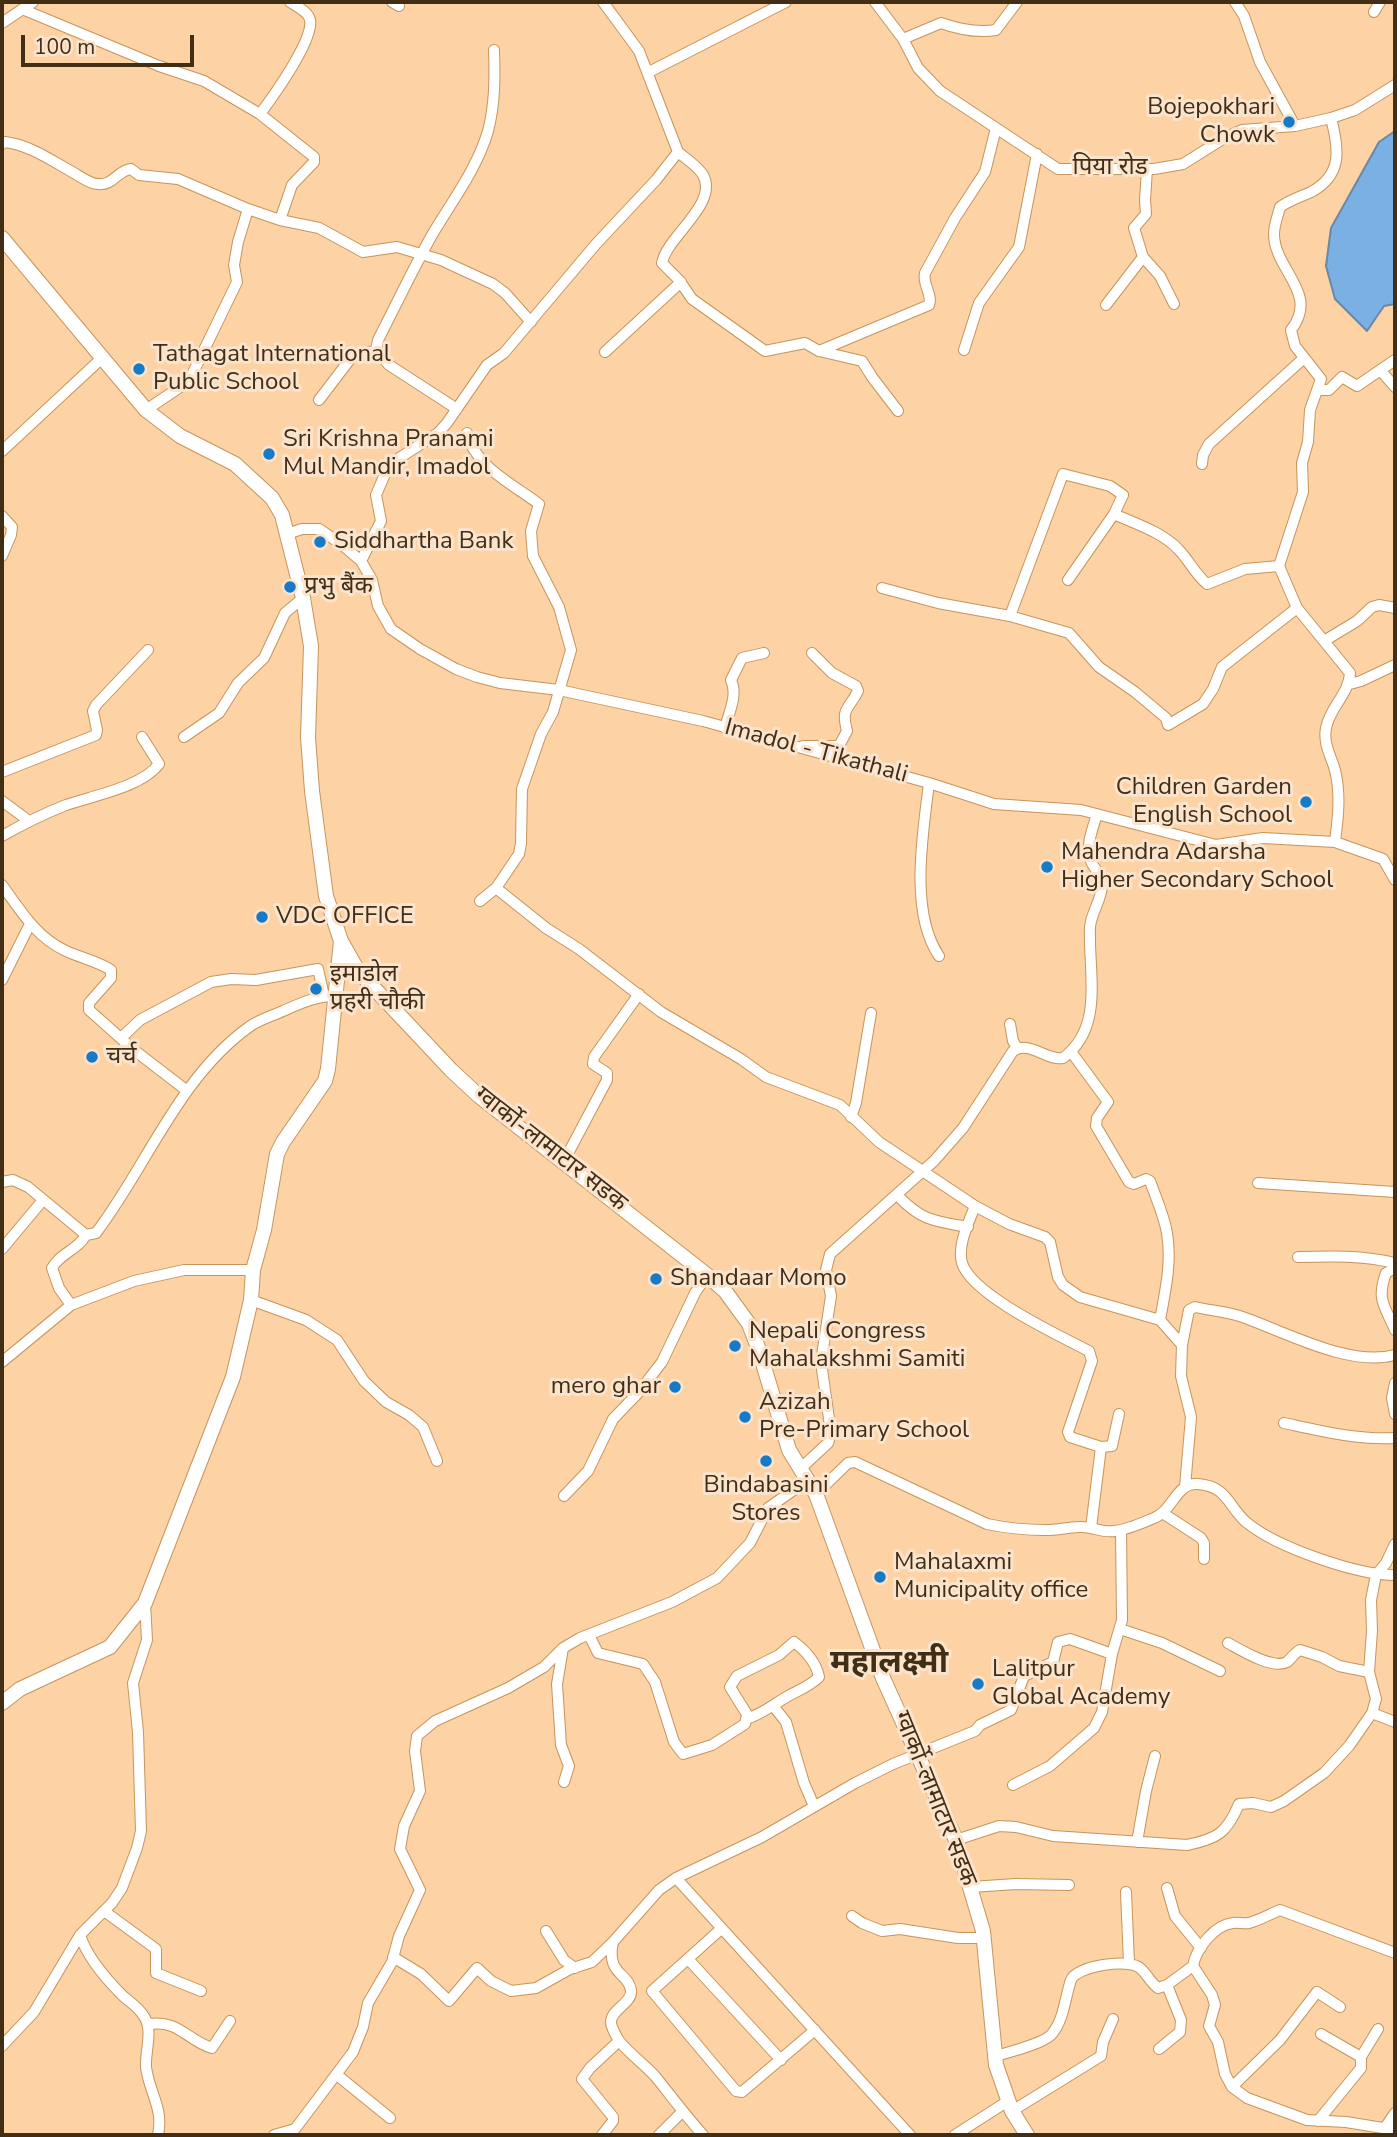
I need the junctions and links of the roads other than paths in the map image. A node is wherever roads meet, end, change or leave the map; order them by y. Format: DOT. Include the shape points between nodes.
graph roads {
  1 [pos="33,2"];
  2 [pos="290,2"];
  3 [pos="603,2"];
  4 [pos="786,2"];
  5 [pos="875,2"];
  6 [pos="1017,2"];
  7 [pos="1235,2"];
  8 [pos="22,9"];
  9 [pos="2,23"];
  10 [pos="903,39"];
  11 [pos="494,50"];
  12 [pos="649,72"];
  13 [pos="1395,85"];
  14 [pos="260,114"];
  15 [pos="1331,118"];
  16 [pos="1295,126"];
  17 [pos="996,128"];
  18 [pos="2,144"];
  19 [pos="678,152"];
  20 [pos="1037,154"];
  21 [pos="1147,169"];
  22 [pos="248,209"];
  23 [pos="280,220"];
  24 [pos="2,238"];
  25 [pos="421,254"];
  26 [pos="1143,257"];
  27 [pos="681,282"];
  28 [pos="1174,303"];
  29 [pos="1107,305"];
  30 [pos="531,322"];
  31 [pos="964,349"];
  32 [pos="376,351"];
  33 [pos="819,351"];
  34 [pos="605,352"];
  35 [pos="102,358"];
  36 [pos="1304,358"];
  37 [pos="1395,360"];
  38 [pos="1381,370"];
  39 [pos="1395,387"];
  40 [pos="1317,390"];
  41 [pos="319,400"];
  42 [pos="457,409"];
  43 [pos="146,410"];
  44 [pos="898,411"];
  45 [pos="467,433"];
  46 [pos="2,451"];
  47 [pos="1202,464"];
  48 [pos="1114,514"];
  49 [pos="2,516"];
  50 [pos="287,534"];
  51 [pos="2,555"];
  52 [pos="361,561"];
  53 [pos="1279,566"];
  54 [pos="1068,580"];
  55 [pos="881,588"];
  56 [pos="303,598"];
  57 [pos="1297,608"];
  58 [pos="1395,608"];
  59 [pos="1010,616"];
  60 [pos="1324,641"];
  61 [pos="148,650"];
  62 [pos="764,653"];
  63 [pos="812,653"];
  64 [pos="1395,664"];
  65 [pos="1350,684"];
  66 [pos="559,690"];
  67 [pos="724,727"];
  68 [pos="142,737"];
  69 [pos="184,737"];
  70 [pos="793,747"];
  71 [pos="2,772"];
  72 [pos="929,783"];
  73 [pos="2,801"];
  74 [pos="1097,814"];
  75 [pos="29,821"];
  76 [pos="2,836"];
  77 [pos="1335,842"];
  78 [pos="1395,880"];
  79 [pos="2,884"];
  80 [pos="496,888"];
  81 [pos="480,901"];
  82 [pos="30,924"];
  83 [pos="341,941"];
  84 [pos="939,956"];
  85 [pos="2,980"];
  86 [pos="639,994"];
  87 [pos="329,996"];
  88 [pos="871,1013"];
  89 [pos="1010,1024"];
  90 [pos="121,1038"];
  91 [pos="1017,1048"];
  92 [pos="1072,1053"];
  93 [pos="186,1090"];
  94 [pos="851,1117"];
  95 [pos="563,1163"];
  96 [pos="922,1171"];
  97 [pos="2,1182"];
  98 [pos="1258,1183"];
  99 [pos="1395,1192"];
  100 [pos="898,1196"];
  101 [pos="43,1200"];
  102 [pos="975,1206"];
  103 [pos="968,1227"];
  104 [pos="86,1235"];
  105 [pos="2,1249"];
  106 [pos="1298,1257"];
  107 [pos="1395,1266"];
  108 [pos="253,1270"];
  109 [pos="707,1275"];
  110 [pos="251,1300"];
  111 [pos="71,1306"];
  112 [pos="1160,1320"];
  113 [pos="1394,1324"];
  114 [pos="1182,1345"];
  115 [pos="1395,1355"];
  116 [pos="2,1362"];
  117 [pos="1395,1383"];
  118 [pos="1395,1414"];
  119 [pos="1119,1415"];
  120 [pos="1284,1423"];
  121 [pos="1395,1438"];
  122 [pos="1101,1447"];
  123 [pos="437,1461"];
  124 [pos="808,1481"];
  125 [pos="1185,1488"];
  126 [pos="564,1496"];
  127 [pos="1164,1514"];
  128 [pos="1091,1528"];
  129 [pos="1121,1530"];
  130 [pos="1395,1544"];
  131 [pos="1204,1559"];
  132 [pos="1376,1575"];
  133 [pos="1395,1575"];
  134 [pos="145,1603"];
  135 [pos="1120,1629"];
  136 [pos="589,1635"];
  137 [pos="1228,1643"];
  138 [pos="563,1648"];
  139 [pos="1112,1654"];
  140 [pos="1220,1671"];
  141 [pos="1368,1672"];
  142 [pos="2,1703"];
  143 [pos="774,1707"];
  144 [pos="1372,1713"];
  145 [pos="746,1719"];
  146 [pos="1395,1722"];
  147 [pos="917,1754"];
  148 [pos="1155,1756"];
  149 [pos="564,1782"];
  150 [pos="1013,1785"];
  151 [pos="814,1806"];
  152 [pos="956,1840"];
  153 [pos="1137,1842"];
  154 [pos="676,1878"];
  155 [pos="1069,1885"];
  156 [pos="971,1887"];
  157 [pos="1167,1888"];
  158 [pos="1126,1892"];
  159 [pos="104,1911"];
  160 [pos="852,1916"];
  161 [pos="721,1929"];
  162 [pos="546,1931"];
  163 [pos="80,1935"];
  164 [pos="984,1938"];
  165 [pos="613,1942"];
  166 [pos="1201,1948"];
  167 [pos="1395,1951"];
  168 [pos="393,1957"];
  169 [pos="688,1959"];
  170 [pos="1129,1963"];
  171 [pos="1193,1966"];
  172 [pos="575,1968"];
  173 [pos="1167,1985"];
  174 [pos="201,1991"];
  175 [pos="1340,2007"];
  176 [pos="1113,2019"];
  177 [pos="230,2021"];
  178 [pos="149,2024"];
  179 [pos="1378,2029"];
  180 [pos="815,2030"];
  181 [pos="1321,2034"];
  182 [pos="619,2041"];
  183 [pos="2,2046"];
  184 [pos="1159,2049"];
  185 [pos="996,2056"];
  186 [pos="1361,2057"];
  187 [pos="781,2060"];
  188 [pos="337,2075"];
  189 [pos="1232,2087"];
  190 [pos="1010,2106"];
  191 [pos="682,2112"];
  192 [pos="1395,2113"];
  193 [pos="390,2118"];
  194 [pos="1318,2121"];
  195 [pos="1390,2129"];
  196 [pos="158,2135"];
  197 [pos="274,2135"];
  198 [pos="602,2135"];
  199 [pos="659,2135"];
  200 [pos="703,2135"];
  201 [pos="910,2135"];
  202 [pos="955,2135"];
  203 [pos="1027,2135"];
  1 -- 8 [label="street"];
  2 -- 14 [label="street" via="307,15 310,24 299,56"];
  3 -- 12 [label="street"];
  4 -- 12 [label="street"];
  5 -- 10 [label="street, पिया रोड"];
  6 -- 10 [label="street" via="996,30 956,29 941,23"];
  7 -- 16 [label="street" via="1260,62"];
  8 -- 9 [label="street"];
  8 -- 14 [label="street" via="204,82"];
  10 -- 17 [label="street, पिया रोड" via="927,79"];
  11 -- 25 [label="street" via="495,85 488,132 466,181"];
  12 -- 19 [label="street"];
  13 -- 15 [label="street, पिया रोड" via="1355,110"];
  14 -- 23 [label="street" via="314,160 292,185"];
  15 -- 16 [label="street, पिया रोड"];
  15 -- 36 [label="street" via="1337,158 1331,177 1280,207 1274,233 1298,287 1300,309 1291,330"];
  16 -- 21 [label="street, पिया रोड" via="1241,130 1183,164"];
  17 -- 20 [label="street, पिया रोड"];
  17 -- 33 [label="street" via="985,172 925,274 930,303"];
  18 -- 22 [label="street" via="20,144 98,184 109,183 123,169 131,169 178,179"];
  19 -- 27 [label="street" via="703,174 705,184 703,200 662,259"];
  19 -- 30 [label="street"];
  20 -- 21 [label="street, पिया रोड" via="1058,169"];
  20 -- 31 [label="street" via="1019,247 979,303"];
  21 -- 26 [label="street" via="1146,214 1134,228"];
  22 -- 23 [label="street"];
  22 -- 43 [label="street" via="234,265 237,282 189,382"];
  23 -- 25 [label="street" via="319,228 363,251 397,247"];
  24 -- 35 [label="main road, ग्वार्को-लामाटार सडक"];
  25 -- 30 [label="street" via="493,284"];
  25 -- 32 [label="street"];
  26 -- 28 [label="street"];
  26 -- 29 [label="street"];
  27 -- 33 [label="street" via="698,304 765,351 805,343"];
  27 -- 34 [label="street"];
  30 -- 42 [label="street" via="487,365"];
  32 -- 41 [label="street" via="354,354"];
  32 -- 42 [label="street" via="389,365"];
  33 -- 44 [label="street" via="862,361"];
  35 -- 43 [label="main road, ग्वार्को-लामाटार सडक"];
  35 -- 46 [label="street"];
  36 -- 40 [label="street" via="1321,379"];
  36 -- 47 [label="street" via="1209,444"];
  37 -- 38 [label="street"];
  38 -- 39 [label="street"];
  38 -- 40 [label="street" via="1357,386 1342,377 1329,390"];
  40 -- 53 [label="street" via="1302,463 1303,492"];
  42 -- 52 [label="street" via="438,433 393,462 385,474 376,495 381,521"];
  43 -- 50 [label="main road, ग्वार्को-लामाटार सडक" via="180,436 235,464 272,498"];
  45 -- 66 [label="street" via="470,448 539,504 531,538 534,559 559,607 571,646"];
  48 -- 53 [label="street" via="1164,537 1207,584 1245,569"];
  48 -- 54 [label="street"];
  48 -- 59 [label="street" via="1123,495 1110,486 1063,474"];
  49 -- 51 [label="street" via="11,523 12,531"];
  50 -- 52 [label="street, Imadol - Tikathali" via="318,529"];
  50 -- 56 [label="main road, ग्वार्को-लामाटार सडक"];
  52 -- 66 [label="street, Imadol - Tikathali" via="372,580 378,606 391,629 405,640 477,677"];
  53 -- 57 [label="street"];
  55 -- 59 [label="street"];
  56 -- 69 [label="street" via="285,613 264,658 239,683 219,713"];
  56 -- 83 [label="main road, ग्वार्को-लामाटार सडक" via="311,646 308,737 312,791 326,896"];
  57 -- 59 [label="street" via="1222,667 1203,704 1168,725 1166,718 1099,667 1069,633"];
  57 -- 60 [label="street"];
  58 -- 60 [label="street" via="1372,607"];
  60 -- 65 [label="street" via="1350,673"];
  61 -- 71 [label="street" via="96,705 96,735"];
  62 -- 67 [label="street" via="742,658 731,680 734,696"];
  63 -- 70 [label="street" via="858,691 844,712 847,731 839,746"];
  64 -- 65 [label="street"];
  65 -- 77 [label="street" via="1326,727 1338,786"];
  66 -- 67 [label="street, Imadol - Tikathali"];
  66 -- 80 [label="street" via="520,795 520,849"];
  67 -- 70 [label="street, Imadol - Tikathali"];
  68 -- 75 [label="street" via="159,762 151,773"];
  70 -- 72 [label="street, Imadol - Tikathali"];
  72 -- 74 [label="street, Imadol - Tikathali" via="994,804"];
  72 -- 84 [label="street" via="921,836 924,913 926,930"];
  73 -- 75 [label="street"];
  74 -- 77 [label="street, Imadol - Tikathali" via="1216,845 1263,838"];
  74 -- 92 [label="street" via="1089,855 1102,879 1090,923 1092,1009"];
  75 -- 76 [label="street"];
  77 -- 78 [label="street, Imadol - Tikathali" via="1383,859"];
  79 -- 82 [label="street"];
  80 -- 81 [label="street"];
  80 -- 86 [label="street"];
  82 -- 85 [label="street"];
  82 -- 90 [label="street" via="65,951 111,970 111,978 88,1007"];
  83 -- 87 [label="main road"];
  83 -- 95 [label="main road, ग्वार्को-लामाटार सडक" via="358,971 451,1070"];
  86 -- 94 [label="street" via="766,1077 840,1105"];
  86 -- 95 [label="street" via="594,1057 593,1064 607,1073 607,1080"];
  87 -- 90 [label="street" via="318,968 256,980 211,982 140,1020"];
  87 -- 93 [label="street" via="251,1025 225,1046"];
  87 -- 108 [label="main road" via="325,1081 277,1154"];
  88 -- 94 [label="street"];
  89 -- 91 [label="street"];
  90 -- 93 [label="street"];
  91 -- 92 [label="street" via="1056,1059"];
  91 -- 96 [label="street" via="963,1128"];
  92 -- 112 [label="street" via="1108,1102 1096,1126 1129,1182 1150,1181 1161,1211 1167,1233 1168,1277"];
  93 -- 104 [label="street" via="103,1223 96,1233"];
  94 -- 96 [label="street"];
  95 -- 109 [label="main road, ग्वार्को-लामाटार सडक"];
  96 -- 100 [label="street"];
  96 -- 102 [label="street"];
  97 -- 101 [label="street" via="13,1180"];
  98 -- 99 [label="street"];
  100 -- 103 [label="street" via="913,1212"];
  100 -- 124 [label="street" via="830,1254 826,1270 831,1296 821,1362 831,1433"];
  101 -- 104 [label="street"];
  101 -- 105 [label="street"];
  102 -- 103 [label="street"];
  102 -- 112 [label="street" via="1045,1237 1058,1277 1069,1291"];
  103 -- 122 [label="street" via="961,1248 968,1276 988,1294 1089,1351 1091,1361 1069,1435"];
  104 -- 111 [label="street" via="52,1269"];
  106 -- 107 [label="street" via="1377,1259"];
  107 -- 113 [label="street" via="1380,1288 1380,1299"];
  108 -- 110 [label="main road"];
  108 -- 111 [label="street" via="184,1270 134,1281"];
  109 -- 124 [label="main road, ग्वार्को-लामाटार सडक" via="749,1324 789,1450"];
  109 -- 126 [label="street" via="662,1362 613,1419 587,1471"];
  110 -- 123 [label="street" via="306,1320 337,1340 364,1381 423,1427"];
  110 -- 134 [label="main road" via="233,1377"];
  111 -- 116 [label="street"];
  112 -- 114 [label="street"];
  114 -- 115 [label="street" via="1189,1310 1195,1307 1247,1318 1325,1348 1381,1358"];
  114 -- 125 [label="street" via="1181,1376 1191,1417"];
  117 -- 118 [label="street"];
  119 -- 122 [label="street" via="1112,1447"];
  120 -- 121 [label="street" via="1344,1436"];
  122 -- 128 [label="street"];
  124 -- 128 [label="street" via="855,1462 987,1524 1047,1530"];
  124 -- 136 [label="street" via="768,1508 750,1543 718,1578"];
  124 -- 147 [label="main road, ग्वार्को-लामाटार सडक"];
  125 -- 127 [label="street"];
  125 -- 132 [label="street" via="1200,1484 1223,1493 1245,1521 1262,1533 1330,1563"];
  127 -- 129 [label="street"];
  127 -- 131 [label="street" via="1201,1538"];
  128 -- 129 [label="street"];
  129 -- 135 [label="street"];
  130 -- 132 [label="street"];
  132 -- 133 [label="street"];
  132 -- 141 [label="street"];
  134 -- 142 [label="main road" via="110,1647 20,1689"];
  134 -- 159 [label="street" via="147,1640 134,1683 141,1831 122,1888"];
  135 -- 139 [label="street"];
  135 -- 140 [label="street"];
  136 -- 138 [label="street"];
  136 -- 145 [label="street" via="598,1653 643,1664 655,1682 674,1742 683,1754 712,1745"];
  137 -- 141 [label="street" via="1261,1660 1285,1663 1300,1650"];
  138 -- 149 [label="street" via="556,1684 561,1745 569,1766"];
  138 -- 168 [label="street" via="544,1667 435,1721 417,1736 420,1791 404,1826 400,1849 419,1889"];
  139 -- 147 [label="street" via="1063,1639 1053,1661 1024,1676 1011,1710 975,1731"];
  139 -- 150 [label="street" via="1102,1713 1094,1728 1049,1766"];
  141 -- 144 [label="street" via="1376,1699"];
  143 -- 145 [label="street"];
  143 -- 145 [label="street" via="819,1677 817,1667 794,1642 737,1676 730,1687"];
  143 -- 151 [label="street" via="786,1722"];
  144 -- 146 [label="street"];
  144 -- 153 [label="street" via="1324,1773 1284,1801 1271,1807 1238,1804 1231,1822 1207,1841"];
  147 -- 151 [label="street"];
  147 -- 152 [label="main road, ग्वार्को-लामाटार सडक"];
  148 -- 153 [label="street"];
  151 -- 154 [label="street"];
  152 -- 153 [label="street" via="999,1826 1053,1836"];
  152 -- 156 [label="main road, ग्वार्को-लामाटार सडक"];
  154 -- 161 [label="street"];
  154 -- 165 [label="street" via="659,1890"];
  155 -- 156 [label="street"];
  156 -- 164 [label="main road, ग्वार्को-लामाटार सडक"];
  157 -- 166 [label="street" via="1175,1916"];
  158 -- 170 [label="street"];
  159 -- 163 [label="street"];
  159 -- 174 [label="street" via="156,1949 156,1973"];
  160 -- 164 [label="street" via="882,1931"];
  161 -- 169 [label="street"];
  161 -- 180 [label="street"];
  162 -- 172 [label="street" via="564,1960"];
  163 -- 178 [label="street" via="93,1960"];
  163 -- 183 [label="street" via="34,2012"];
  164 -- 185 [label="main road, ग्वार्को-लामाटार सडक"];
  165 -- 172 [label="street" via="592,1962"];
  165 -- 182 [label="street" via="611,1958 631,1992 612,2018"];
  166 -- 167 [label="street" via="1230,1923 1246,1924 1280,1910"];
  166 -- 171 [label="street"];
  168 -- 172 [label="street" via="429,1980 449,2001 477,1968 511,1991 536,1988"];
  168 -- 188 [label="street" via="368,2003 353,2052"];
  169 -- 187 [label="street"];
  169 -- 187 [label="street" via="652,1994 736,2091 742,2092"];
  170 -- 173 [label="street" via="1158,1988"];
  170 -- 185 [label="street" via="1079,1971 1072,1978 1050,2037"];
  171 -- 173 [label="street"];
  171 -- 189 [label="street" via="1212,1995 1215,2005 1209,2026"];
  173 -- 184 [label="street" via="1181,2020 1180,2032"];
  175 -- 189 [label="street" via="1317,1992 1280,2040"];
  176 -- 190 [label="street" via="1101,2056"];
  177 -- 178 [label="street" via="212,2048 171,2024"];
  178 -- 196 [label="street" via="146,2068 159,2105"];
  179 -- 186 [label="street"];
  180 -- 187 [label="street"];
  180 -- 201 [label="street"];
  181 -- 186 [label="street"];
  182 -- 191 [label="street"];
  182 -- 198 [label="street" via="582,2079 613,2117"];
  185 -- 190 [label="main road, ग्वार्को-लामाटार सडक"];
  186 -- 194 [label="street" via="1362,2067"];
  188 -- 193 [label="street"];
  188 -- 197 [label="street" via="295,2129"];
  189 -- 194 [label="street" via="1247,2098"];
  190 -- 202 [label="street"];
  190 -- 203 [label="main road, ग्वार्को-लामाटार सडक"];
  191 -- 199 [label="street"];
  191 -- 200 [label="street"];
  192 -- 195 [label="street"];
  194 -- 195 [label="street"];
}
